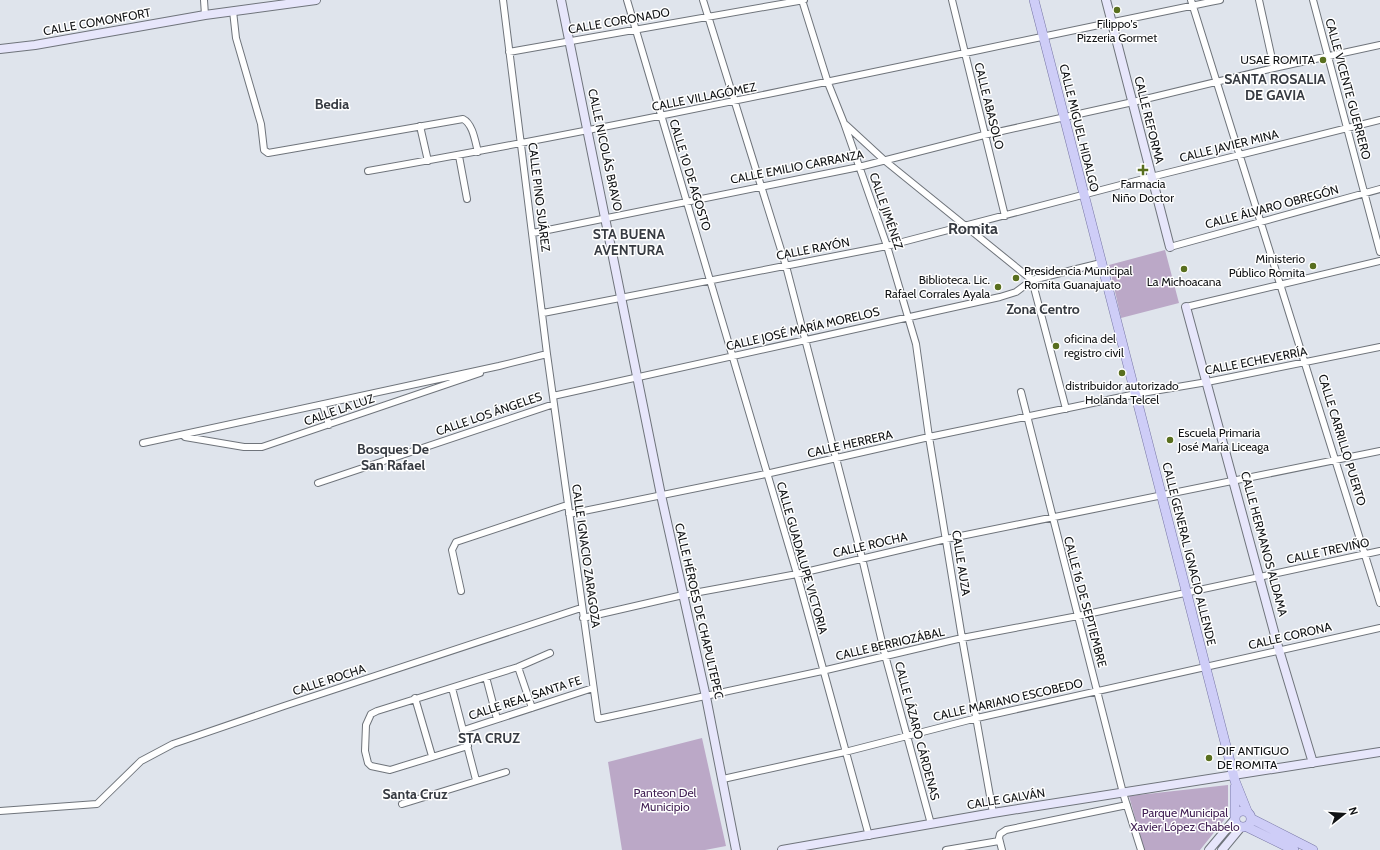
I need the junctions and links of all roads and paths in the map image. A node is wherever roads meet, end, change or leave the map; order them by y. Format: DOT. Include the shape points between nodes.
graph roads {
  1 [pos="204,0"];
  2 [pos="316,0"];
  3 [pos="503,0"];
  4 [pos="561,0"];
  5 [pos="627,0"];
  6 [pos="703,0"];
  7 [pos="802,0"];
  8 [pos="952,0"];
  9 [pos="1034,0"];
  10 [pos="1106,0"];
  11 [pos="1220,0"];
  12 [pos="1259,0"];
  13 [pos="1313,0"];
  14 [pos="1192,3"];
  15 [pos="233,11"];
  16 [pos="205,15"];
  17 [pos="708,17"];
  18 [pos="1112,22"];
  19 [pos="635,30"];
  20 [pos="1043,36"];
  21 [pos="570,41"];
  22 [pos="1380,46"];
  23 [pos="0,49"];
  24 [pos="509,52"];
  25 [pos="964,53"];
  26 [pos="1328,57"];
  27 [pos="1274,68"];
  28 [pos="1217,82"];
  29 [pos="828,83"];
  30 [pos="734,102"];
  31 [pos="1132,102"];
  32 [pos="661,117"];
  33 [pos="1064,117"];
  34 [pos="1380,120"];
  35 [pos="844,123"];
  36 [pos="420,126"];
  37 [pos="1347,129"];
  38 [pos="589,131"];
  39 [pos="984,135"];
  40 [pos="521,144"];
  41 [pos="478,152"];
  42 [pos="1239,155"];
  43 [pos="459,156"];
  44 [pos="884,160"];
  45 [pos="428,161"];
  46 [pos="858,167"];
  47 [pos="368,171"];
  48 [pos="1151,177"];
  49 [pos="761,186"];
  50 [pos="1380,189"];
  51 [pos="1364,193"];
  52 [pos="1084,195"];
  53 [pos="467,199"];
  54 [pos="686,201"];
  55 [pos="1005,216"];
  56 [pos="606,217"];
  57 [pos="1260,221"];
  58 [pos="965,227"];
  59 [pos="533,233"];
  60 [pos="887,246"];
  61 [pos="1170,247"];
  62 [pos="1380,252"];
  63 [pos="1380,261"];
  64 [pos="1101,263"];
  65 [pos="786,266"];
  66 [pos="710,280"];
  67 [pos="1032,280"];
  68 [pos="1281,285"];
  69 [pos="622,298"];
  70 [pos="1186,307"];
  71 [pos="543,313"];
  72 [pos="909,316"];
  73 [pos="806,341"];
  74 [pos="1380,347"];
  75 [pos="547,354"];
  76 [pos="731,356"];
  77 [pos="1306,362"];
  78 [pos="499,366"];
  79 [pos="637,377"];
  80 [pos="425,381"];
  81 [pos="1207,382"];
  82 [pos="428,392"];
  83 [pos="1021,392"];
  84 [pos="1136,394"];
  85 [pos="553,396"];
  86 [pos="554,404"];
  87 [pos="322,405"];
  88 [pos="1066,409"];
  89 [pos="1027,417"];
  90 [pos="329,425"];
  91 [pos="181,436"];
  92 [pos="929,437"];
  93 [pos="143,443"];
  94 [pos="1380,450"];
  95 [pos="835,459"];
  96 [pos="1336,459"];
  97 [pos="766,474"];
  98 [pos="1235,480"];
  99 [pos="318,483"];
  100 [pos="661,495"];
  101 [pos="1162,495"];
  102 [pos="567,505"];
  103 [pos="568,514"];
  104 [pos="1052,518"];
  105 [pos="946,539"];
  106 [pos="1380,551"];
  107 [pos="1365,554"];
  108 [pos="862,558"];
  109 [pos="797,574"];
  110 [pos="1260,576"];
  111 [pos="462,591"];
  112 [pos="1187,592"];
  113 [pos="683,595"];
  114 [pos="1380,603"];
  115 [pos="581,608"];
  116 [pos="1078,616"];
  117 [pos="583,618"];
  118 [pos="1380,628"];
  119 [pos="962,638"];
  120 [pos="1279,650"];
  121 [pos="550,653"];
  122 [pos="885,655"];
  123 [pos="518,667"];
  124 [pos="1206,667"];
  125 [pos="822,671"];
  126 [pos="486,677"];
  127 [pos="452,688"];
  128 [pos="593,688"];
  129 [pos="1097,691"];
  130 [pos="706,697"];
  131 [pos="416,698"];
  132 [pos="532,708"];
  133 [pos="977,718"];
  134 [pos="598,719"];
  135 [pos="497,720"];
  136 [pos="464,730"];
  137 [pos="908,736"];
  138 [pos="468,746"];
  139 [pos="845,752"];
  140 [pos="1380,752"];
  141 [pos="432,756"];
  142 [pos="1312,763"];
  143 [pos="506,772"];
  144 [pos="1234,778"];
  145 [pos="723,779"];
  146 [pos="476,780"];
  147 [pos="1123,792"];
  148 [pos="402,804"];
  149 [pos="1127,805"];
  150 [pos="0,811"];
  151 [pos="993,812"];
  152 [pos="1235,818"];
  153 [pos="1247,821"];
  154 [pos="931,824"];
  155 [pos="869,836"];
  156 [pos="999,841"];
  157 [pos="736,850"];
  158 [pos="782,850"];
  159 [pos="946,850"];
  160 [pos="1002,850"];
  161 [pos="1141,850"];
  162 [pos="1209,850"];
  163 [pos="1222,850"];
  164 [pos="1294,850"];
  165 [pos="1313,850"];
  1 -- 16 [label="street"];
  2 -- 15 [label="street, CALLE COMONFORT"];
  3 -- 24 [label="street, CALLE PINO SUÁREZ"];
  4 -- 21 [label="street, CALLE NICOLÁS BRAVO"];
  5 -- 19 [label="street, CALLE 10 DE AGOSTO"];
  6 -- 17 [label="street, CALLE LÁZARO CÁRDENAS"];
  7 -- 17 [label="street, CALLE CORONADO"];
  7 -- 29 [label="street, CALLE JIMÉNEZ"];
  8 -- 25 [label="street, CALLE ABASOLO"];
  9 -- 20 [label="main road, CALLE MIGUEL HIDALGO"];
  10 -- 18 [label="street, CALLE REFORMA"];
  11 -- 14 [label="street, CALLE VILLAGÓMEZ"];
  12 -- 27 [label="street"];
  13 -- 26 [label="street, CALLE VICENTE GUERRERO"];
  14 -- 18 [label="street, CALLE VILLAGÓMEZ"];
  14 -- 28 [label="street, CALLE CARRILLO PUERTO"];
  15 -- 16 [label="street, CALLE COMONFORT"];
  15 -- 36 [label="street" via="236,38 261,124 264,150 268,153"];
  16 -- 23 [label="street, CALLE COMONFORT"];
  17 -- 19 [label="street, CALLE CORONADO"];
  17 -- 30 [label="street, CALLE LÁZARO CÁRDENAS"];
  18 -- 20 [label="street, CALLE VILLAGÓMEZ"];
  18 -- 31 [label="street, CALLE REFORMA"];
  19 -- 21 [label="street, CALLE CORONADO"];
  19 -- 32 [label="street, CALLE 10 DE AGOSTO"];
  20 -- 25 [label="street, CALLE VILLAGÓMEZ"];
  20 -- 33 [label="main road, CALLE MIGUEL HIDALGO"];
  21 -- 24 [label="street, CALLE CORONADO"];
  21 -- 38 [label="street, CALLE NICOLÁS BRAVO"];
  22 -- 26 [label="street, CALLE EMILIO CARRANZA"];
  24 -- 40 [label="street, CALLE PINO SUÁREZ"];
  25 -- 29 [label="street, CALLE VILLAGÓMEZ"];
  25 -- 39 [label="street, CALLE ABASOLO"];
  26 -- 27 [label="street, CALLE EMILIO CARRANZA"];
  26 -- 37 [label="street, CALLE VICENTE GUERRERO"];
  27 -- 28 [label="street, CALLE EMILIO CARRANZA"];
  28 -- 31 [label="street, CALLE EMILIO CARRANZA"];
  28 -- 42 [label="street, CALLE CARRILLO PUERTO"];
  29 -- 30 [label="street, CALLE VILLAGÓMEZ"];
  29 -- 35 [label="street, CALLE JIMÉNEZ"];
  30 -- 32 [label="street, CALLE VILLAGÓMEZ"];
  30 -- 49 [label="street, CALLE LÁZARO CÁRDENAS"];
  31 -- 33 [label="street, CALLE EMILIO CARRANZA"];
  31 -- 48 [label="street, CALLE REFORMA"];
  32 -- 38 [label="street, CALLE VILLAGÓMEZ"];
  32 -- 54 [label="street, CALLE 10 DE AGOSTO"];
  33 -- 39 [label="street, CALLE EMILIO CARRANZA"];
  33 -- 52 [label="main road, CALLE MIGUEL HIDALGO"];
  34 -- 37 [label="street, CALLE JAVIER MINA"];
  35 -- 44 [label="street"];
  35 -- 46 [label="street, CALLE JIMÉNEZ"];
  36 -- 41 [label="street" via="463,119 471,128"];
  36 -- 45 [label="street"];
  37 -- 42 [label="street, CALLE JAVIER MINA"];
  37 -- 51 [label="street, CALLE VICENTE GUERRERO"];
  38 -- 40 [label="street, CALLE VILLAGÓMEZ"];
  38 -- 56 [label="street, CALLE NICOLÁS BRAVO"];
  39 -- 44 [label="street, CALLE EMILIO CARRANZA"];
  39 -- 55 [label="street, CALLE ABASOLO"];
  40 -- 41 [label="street, CALLE VILLAGÓMEZ"];
  40 -- 59 [label="street, CALLE PINO SUÁREZ"];
  41 -- 43 [label="street, CALLE VILLAGÓMEZ"];
  42 -- 48 [label="street, CALLE JAVIER MINA"];
  42 -- 57 [label="street, CALLE CARRILLO PUERTO"];
  43 -- 45 [label="street, CALLE VILLAGÓMEZ"];
  43 -- 53 [label="street"];
  44 -- 46 [label="street, CALLE EMILIO CARRANZA"];
  44 -- 58 [label="street"];
  45 -- 47 [label="street, CALLE VILLAGÓMEZ"];
  46 -- 49 [label="street, CALLE EMILIO CARRANZA"];
  46 -- 60 [label="street, CALLE JIMÉNEZ"];
  48 -- 52 [label="street, CALLE JAVIER MINA"];
  48 -- 61 [label="street, CALLE REFORMA"];
  49 -- 54 [label="street, CALLE EMILIO CARRANZA"];
  49 -- 65 [label="street, CALLE LÁZARO CÁRDENAS"];
  50 -- 51 [label="street, CALLE ÁLVARO OBREGÓN"];
  51 -- 57 [label="street, CALLE ÁLVARO OBREGÓN"];
  51 -- 62 [label="street, CALLE VICENTE GUERRERO"];
  52 -- 55 [label="street, CALLE RAYÓN"];
  52 -- 64 [label="main road, CALLE MIGUEL HIDALGO"];
  54 -- 56 [label="street, CALLE EMILIO CARRANZA"];
  54 -- 66 [label="street, CALLE 10 DE AGOSTO"];
  55 -- 58 [label="street, CALLE RAYÓN"];
  56 -- 59 [label="street, CALLE EMILIO CARRANZA"];
  56 -- 69 [label="street, CALLE NICOLÁS BRAVO"];
  57 -- 61 [label="street, CALLE ÁLVARO OBREGÓN"];
  57 -- 68 [label="street, CALLE CARRILLO PUERTO"];
  58 -- 60 [label="street, CALLE RAYÓN"];
  58 -- 67 [label="street"];
  59 -- 71 [label="street, CALLE PINO SUÁREZ"];
  60 -- 65 [label="street, CALLE RAYÓN"];
  60 -- 72 [label="street, CALLE JIMÉNEZ"];
  63 -- 68 [label="street"];
  64 -- 67 [label="street, CALLE JOSÉ MARÍA MORELOS"];
  64 -- 84 [label="main road, CALLE GENERAL IGNACIO ALLENDE"];
  65 -- 66 [label="street, CALLE RAYÓN"];
  65 -- 73 [label="street, CALLE LÁZARO CÁRDENAS"];
  66 -- 69 [label="street, CALLE RAYÓN"];
  66 -- 76 [label="street, CALLE 10 DE AGOSTO"];
  67 -- 72 [label="street, CALLE JOSÉ MARÍA MORELOS" via="1016,292 1000,297"];
  67 -- 88 [label="street"];
  68 -- 70 [label="street"];
  68 -- 77 [label="street, CALLE CARRILLO PUERTO"];
  69 -- 71 [label="street, CALLE RAYÓN"];
  69 -- 79 [label="street, CALLE NICOLÁS BRAVO"];
  70 -- 81 [label="street, CALLE HERMANOS ALDAMA"];
  71 -- 75 [label="street, CALLE PINO SUÁREZ"];
  72 -- 73 [label="street, CALLE JOSÉ MARÍA MORELOS"];
  72 -- 92 [label="street, CALLE AUZA" via="916,344"];
  73 -- 76 [label="street, CALLE JOSÉ MARÍA MORELOS"];
  73 -- 95 [label="street, CALLE LÁZARO CÁRDENAS"];
  74 -- 77 [label="street, CALLE ECHEVERRÍA"];
  75 -- 78 [label="street, CALLE LA LUZ"];
  75 -- 85 [label="street, CALLE PINO SUÁREZ"];
  76 -- 79 [label="street, CALLE JOSÉ MARÍA MORELOS"];
  76 -- 97 [label="street, CALLE GUADALUPE VICTORIA"];
  77 -- 81 [label="street, CALLE ECHEVERRÍA"];
  77 -- 96 [label="street, CALLE CARRILLO PUERTO"];
  78 -- 80 [label="street, CALLE LA LUZ"];
  78 -- 82 [label="street, CALLE LA LUZ"];
  79 -- 85 [label="street, CALLE JOSÉ MARÍA MORELOS"];
  79 -- 100 [label="street, CALLE HÉROES DE CHAPULTEPEC"];
  80 -- 82 [label="street"];
  80 -- 87 [label="street, CALLE LA LUZ"];
  81 -- 84 [label="street, CALLE ECHEVERRÍA"];
  81 -- 98 [label="street, CALLE HERMANOS ALDAMA"];
  82 -- 90 [label="street, CALLE LA LUZ"];
  83 -- 89 [label="street, CALLE 16 DE SEPTIEMBRE"];
  84 -- 88 [label="street, CALLE HERRERA"];
  84 -- 101 [label="main road, CALLE GENERAL IGNACIO ALLENDE"];
  85 -- 86 [label="street, CALLE IGNACIO ZARAGOZA"];
  86 -- 99 [label="street, CALLE LOS ÁNGELES"];
  86 -- 102 [label="street, CALLE IGNACIO ZARAGOZA"];
  87 -- 90 [label="street"];
  87 -- 91 [label="street, CALLE LA LUZ"];
  88 -- 89 [label="street, CALLE HERRERA"];
  89 -- 92 [label="street, CALLE HERRERA"];
  89 -- 104 [label="street, CALLE 16 DE SEPTIEMBRE"];
  90 -- 91 [label="street, CALLE LA LUZ" via="271,445 253,448"];
  91 -- 93 [label="street, CALLE LA LUZ"];
  92 -- 95 [label="street, CALLE HERRERA"];
  92 -- 105 [label="street, CALLE AUZA"];
  94 -- 96 [label="street, CALLE ROCHA"];
  95 -- 97 [label="street, CALLE HERRERA"];
  95 -- 108 [label="street, CALLE LÁZARO CÁRDENAS"];
  96 -- 98 [label="street, CALLE ROCHA"];
  96 -- 107 [label="street, CALLE CARRILLO PUERTO"];
  97 -- 100 [label="street, CALLE HERRERA"];
  97 -- 109 [label="street, CALLE GUADALUPE VICTORIA"];
  98 -- 101 [label="street, CALLE ROCHA"];
  98 -- 110 [label="street, CALLE HERMANOS ALDAMA"];
  100 -- 103 [label="street, CALLE HERRERA"];
  100 -- 113 [label="street, CALLE HÉROES DE CHAPULTEPEC"];
  101 -- 104 [label="street, CALLE ROCHA"];
  101 -- 112 [label="main road, CALLE GENERAL IGNACIO ALLENDE"];
  102 -- 103 [label="street, CALLE IGNACIO ZARAGOZA"];
  102 -- 111 [label="street" via="456,542 452,550"];
  103 -- 115 [label="street, CALLE IGNACIO ZARAGOZA"];
  104 -- 105 [label="street, CALLE ROCHA"];
  104 -- 116 [label="street, CALLE 16 DE SEPTIEMBRE"];
  105 -- 108 [label="street, CALLE ROCHA"];
  105 -- 119 [label="street, CALLE AUZA"];
  106 -- 107 [label="street, CALLE TREVIÑO"];
  107 -- 110 [label="street, CALLE TREVIÑO"];
  107 -- 114 [label="street, CALLE CARRILLO PUERTO"];
  108 -- 109 [label="street, CALLE ROCHA"];
  108 -- 122 [label="street, CALLE LÁZARO CÁRDENAS"];
  109 -- 113 [label="street, CALLE ROCHA"];
  109 -- 125 [label="street, CALLE GUADALUPE VICTORIA"];
  110 -- 112 [label="street, CALLE TREVIÑO"];
  110 -- 120 [label="street, CALLE HERMANOS ALDAMA"];
  112 -- 116 [label="street, CALLE BERRIOZÁBAL"];
  112 -- 124 [label="main road, CALLE GENERAL IGNACIO ALLENDE"];
  113 -- 117 [label="street, CALLE ROCHA"];
  113 -- 130 [label="street, CALLE HÉROES DE CHAPULTEPEC"];
  115 -- 117 [label="street, CALLE IGNACIO ZARAGOZA"];
  115 -- 150 [label="street, CALLE ROCHA" via="173,744 141,761 100,802 93,805"];
  116 -- 119 [label="street, CALLE BERRIOZÁBAL"];
  116 -- 129 [label="street, CALLE 16 DE SEPTIEMBRE"];
  117 -- 128 [label="street, CALLE IGNACIO ZARAGOZA"];
  118 -- 120 [label="street, CALLE CORONA"];
  119 -- 122 [label="street, CALLE BERRIOZÁBAL"];
  119 -- 133 [label="street, CALLE AUZA"];
  120 -- 124 [label="street, CALLE CORONA"];
  120 -- 142 [label="street, CALLE HERMANOS ALDAMA"];
  121 -- 123 [label="street"];
  122 -- 125 [label="street, CALLE BERRIOZÁBAL"];
  122 -- 137 [label="street, CALLE LÁZARO CÁRDENAS"];
  123 -- 126 [label="street"];
  123 -- 132 [label="street"];
  124 -- 129 [label="street, CALLE MARIANO ESCOBEDO"];
  124 -- 144 [label="main road, CALLE GENERAL IGNACIO ALLENDE"];
  125 -- 130 [label="street, CALLE BERRIOZÁBAL"];
  125 -- 139 [label="street, CALLE GUADALUPE VICTORIA"];
  126 -- 127 [label="street"];
  126 -- 135 [label="street"];
  127 -- 131 [label="street"];
  127 -- 136 [label="street"];
  128 -- 132 [label="street, CALLE REAL SANTA FE"];
  128 -- 134 [label="street, CALLE IGNACIO ZARAGOZA"];
  129 -- 133 [label="street, CALLE MARIANO ESCOBEDO"];
  129 -- 147 [label="street, CALLE 16 DE SEPTIEMBRE"];
  130 -- 134 [label="street, CALLE BERRIOZÁBAL"];
  130 -- 145 [label="street, CALLE HÉROES DE CHAPULTEPEC"];
  131 -- 141 [label="street"];
  131 -- 141 [label="street" via="371,714 366,725 365,751 368,763 390,770"];
  132 -- 135 [label="street, CALLE REAL SANTA FE"];
  133 -- 137 [label="street, CALLE MARIANO ESCOBEDO"];
  133 -- 151 [label="street, CALLE AUZA"];
  135 -- 136 [label="street, CALLE REAL SANTA FE"];
  136 -- 138 [label="street"];
  137 -- 139 [label="street, CALLE MARIANO ESCOBEDO"];
  137 -- 154 [label="street, CALLE LÁZARO CÁRDENAS"];
  138 -- 141 [label="street"];
  138 -- 146 [label="street"];
  139 -- 145 [label="street, CALLE MARIANO ESCOBEDO"];
  139 -- 155 [label="street, CALLE GUADALUPE VICTORIA"];
  140 -- 142 [label="street, CALLE GALVÁN"];
  142 -- 144 [label="street, CALLE GALVÁN"];
  143 -- 146 [label="street"];
  144 -- 147 [label="street, CALLE GALVÁN"];
  144 -- 152 [label="main road, CALLE GENERAL IGNACIO ALLENDE"];
  144 -- 153 [label="main road, CALLE GENERAL IGNACIO ALLENDE"];
  145 -- 157 [label="street, CALLE HÉROES DE CHAPULTEPEC"];
  146 -- 148 [label="street"];
  147 -- 149 [label="street, CALLE 16 DE SEPTIEMBRE"];
  147 -- 151 [label="street, CALLE GALVÁN"];
  149 -- 156 [label="street" via="1006,830 1000,834"];
  149 -- 161 [label="street, CALLE 16 DE SEPTIEMBRE"];
  151 -- 154 [label="street, CALLE GALVÁN"];
  152 -- 153 [label="main road"];
  152 -- 153 [label="main road" via="1242,810"];
  152 -- 162 [label="street"];
  153 -- 163 [label="street"];
  153 -- 164 [label="main road"];
  153 -- 165 [label="main road"];
  154 -- 155 [label="street, CALLE GALVÁN"];
  155 -- 158 [label="street, CALLE GALVÁN"];
  156 -- 159 [label="street"];
  156 -- 160 [label="street"];
}
